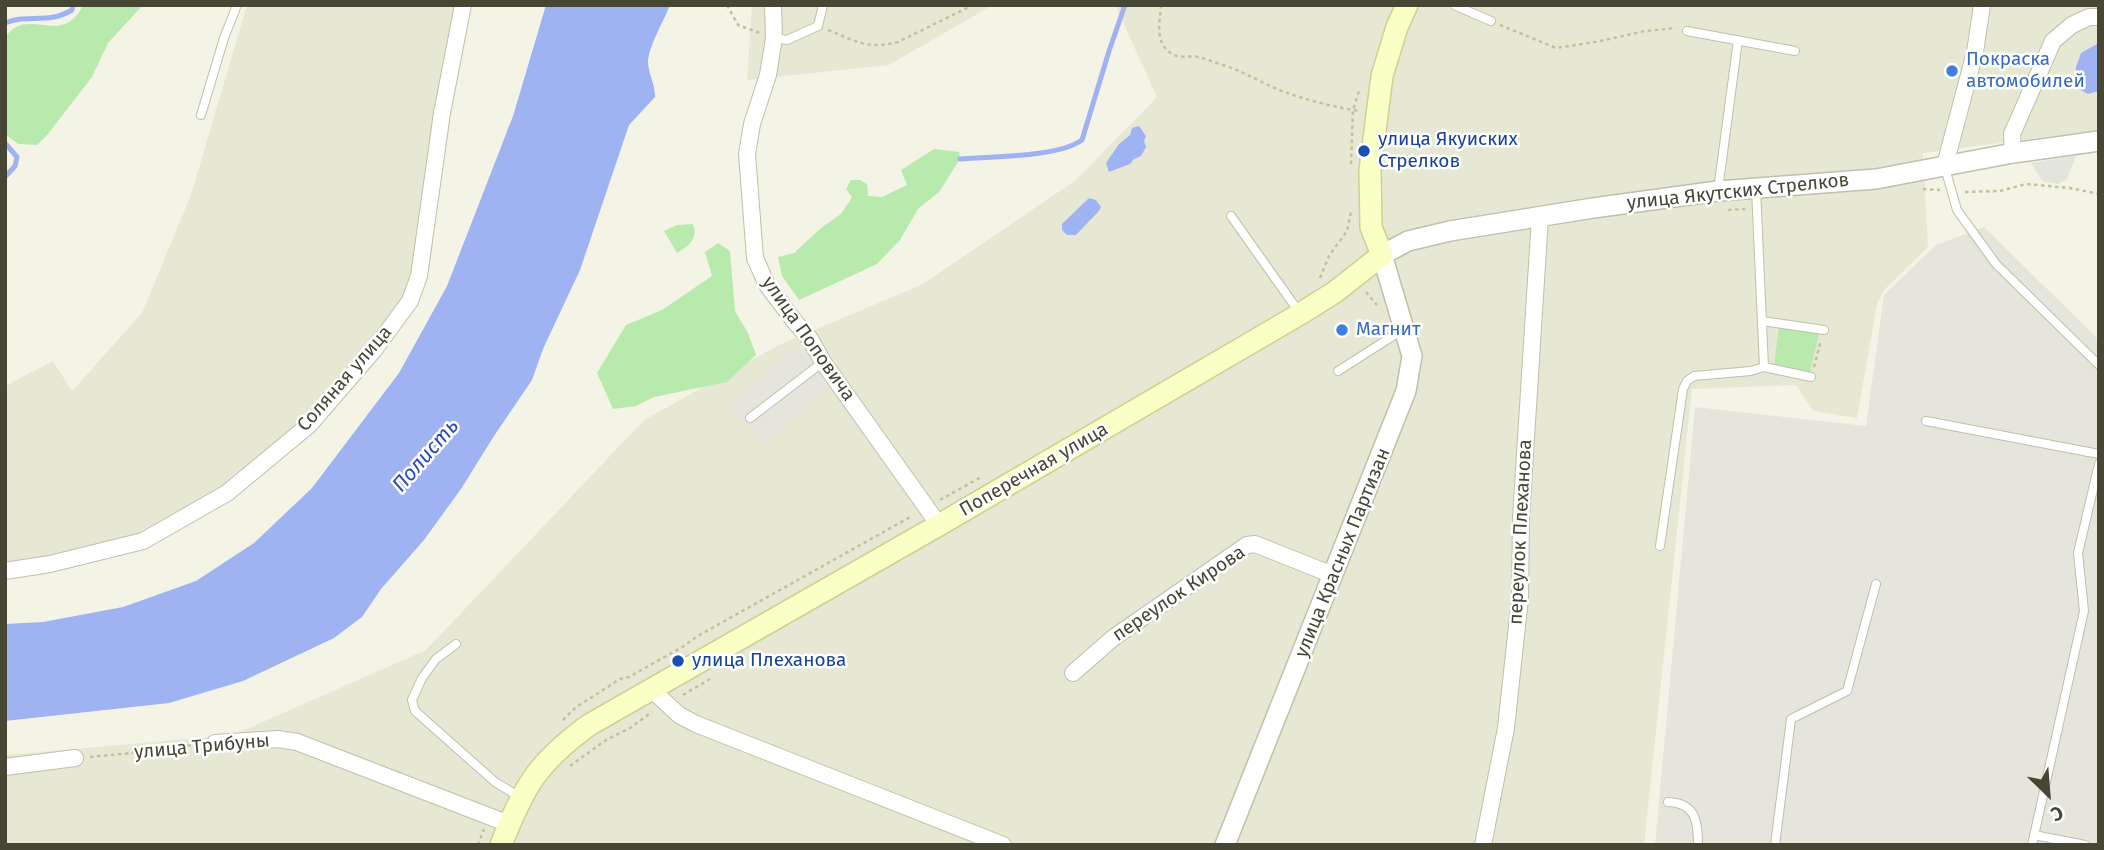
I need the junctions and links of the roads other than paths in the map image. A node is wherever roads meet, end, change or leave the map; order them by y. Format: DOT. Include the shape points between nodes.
graph roads {
  1 [pos="237,5"];
  2 [pos="463,5"];
  3 [pos="773,5"];
  4 [pos="823,5"];
  5 [pos="1407,5"];
  6 [pos="1454,5"];
  7 [pos="1982,5"];
  8 [pos="2099,17"];
  9 [pos="1491,21"];
  10 [pos="1687,31"];
  11 [pos="774,38"];
  12 [pos="1738,40"];
  13 [pos="1795,51"];
  14 [pos="201,115"];
  15 [pos="2099,141"];
  16 [pos="2013,153"];
  17 [pos="1945,165"];
  18 [pos="1757,197"];
  19 [pos="1721,200"];
  20 [pos="1231,216"];
  21 [pos="1540,217"];
  22 [pos="1382,256"];
  23 [pos="1300,314"];
  24 [pos="1762,321"];
  25 [pos="1404,329"];
  26 [pos="1824,330"];
  27 [pos="823,362"];
  28 [pos="2099,365"];
  29 [pos="1764,367"];
  30 [pos="1338,371"];
  31 [pos="1811,377"];
  32 [pos="750,418"];
  33 [pos="1926,421"];
  34 [pos="2099,454"];
  35 [pos="2099,464"];
  36 [pos="933,516"];
  37 [pos="1660,546"];
  38 [pos="5,571"];
  39 [pos="1333,575"];
  40 [pos="1876,584"];
  41 [pos="456,644"];
  42 [pos="1073,673"];
  43 [pos="651,689"];
  44 [pos="215,743"];
  45 [pos="75,758"];
  46 [pos="5,767"];
  47 [pos="521,798"];
  48 [pos="1668,802"];
  49 [pos="499,820"];
  50 [pos="2034,835"];
  51 [pos="501,845"];
  52 [pos="1003,845"];
  53 [pos="1225,845"];
  54 [pos="1483,845"];
  55 [pos="1698,845"];
  56 [pos="1774,845"];
  57 [pos="2032,845"];
  58 [pos="2085,845"];
  1 -- 14 [label="lane"];
  2 -- 38 [label="street, Соляная улица" via="419,276 410,300 374,350 309,425 227,494 144,541"];
  3 -- 11 [label="street, улица Поповича"];
  4 -- 11 [label="lane" via="818,26 787,40"];
  5 -- 22 [label="main road" via="1382,76 1370,170 1371,226"];
  6 -- 9 [label="lane"];
  7 -- 17 [label="street" via="1975,51"];
  8 -- 16 [label="street" via="2072,25 2053,41 2012,134"];
  10 -- 12 [label="lane"];
  11 -- 27 [label="street, улица Поповича" via="747,154 755,258 767,285"];
  12 -- 13 [label="lane"];
  12 -- 19 [label="lane"];
  15 -- 16 [label="street, улица Якутских Стрелков"];
  16 -- 17 [label="street, улица Якутских Стрелков"];
  17 -- 18 [label="street, улица Якутских Стрелков"];
  17 -- 28 [label="lane" via="1957,210 1996,264"];
  18 -- 19 [label="street, улица Якутских Стрелков"];
  18 -- 24 [label="lane"];
  19 -- 21 [label="street, улица Якутских Стрелков"];
  20 -- 23 [label="lane"];
  21 -- 22 [label="street, улица Якутских Стрелков" via="1408,241"];
  21 -- 54 [label="street, переулок Плеханова" via="1520,598 1506,728"];
  22 -- 23 [label="main road, Поперечная улица"];
  22 -- 25 [label="street, улица Красных Партизан"];
  23 -- 36 [label="main road, Поперечная улица"];
  24 -- 26 [label="lane"];
  24 -- 29 [label="lane"];
  25 -- 30 [label="lane"];
  25 -- 39 [label="street, улица Красных Партизан" via="1412,356 1406,391"];
  27 -- 32 [label="lane"];
  27 -- 36 [label="street, улица Поповича"];
  29 -- 31 [label="lane"];
  29 -- 37 [label="lane" via="1694,376 1687,381"];
  33 -- 34 [label="lane"];
  35 -- 50 [label="lane" via="2078,553 2084,611"];
  36 -- 43 [label="main road, Поперечная улица"];
  39 -- 42 [label="street, переулок Кирова" via="1255,544 1247,545 1113,638"];
  39 -- 53 [label="street, улица Красных Партизан"];
  40 -- 56 [label="lane" via="1847,691 1791,719"];
  41 -- 47 [label="lane" via="429,668 412,705 495,782"];
  43 -- 47 [label="main road, Поперечная улица" via="564,744 538,770"];
  43 -- 52 [label="street" via="696,724"];
  44 -- 49 [label="street, улица Трибуны" via="297,742"];
  45 -- 46 [label="street"];
  47 -- 49 [label="main road, Поперечная улица"];
  48 -- 55 [label="lane" via="1689,808 1698,823"];
  49 -- 51 [label="main road, Поперечная улица"];
  50 -- 57 [label="lane"];
  50 -- 58 [label="lane"];
}
